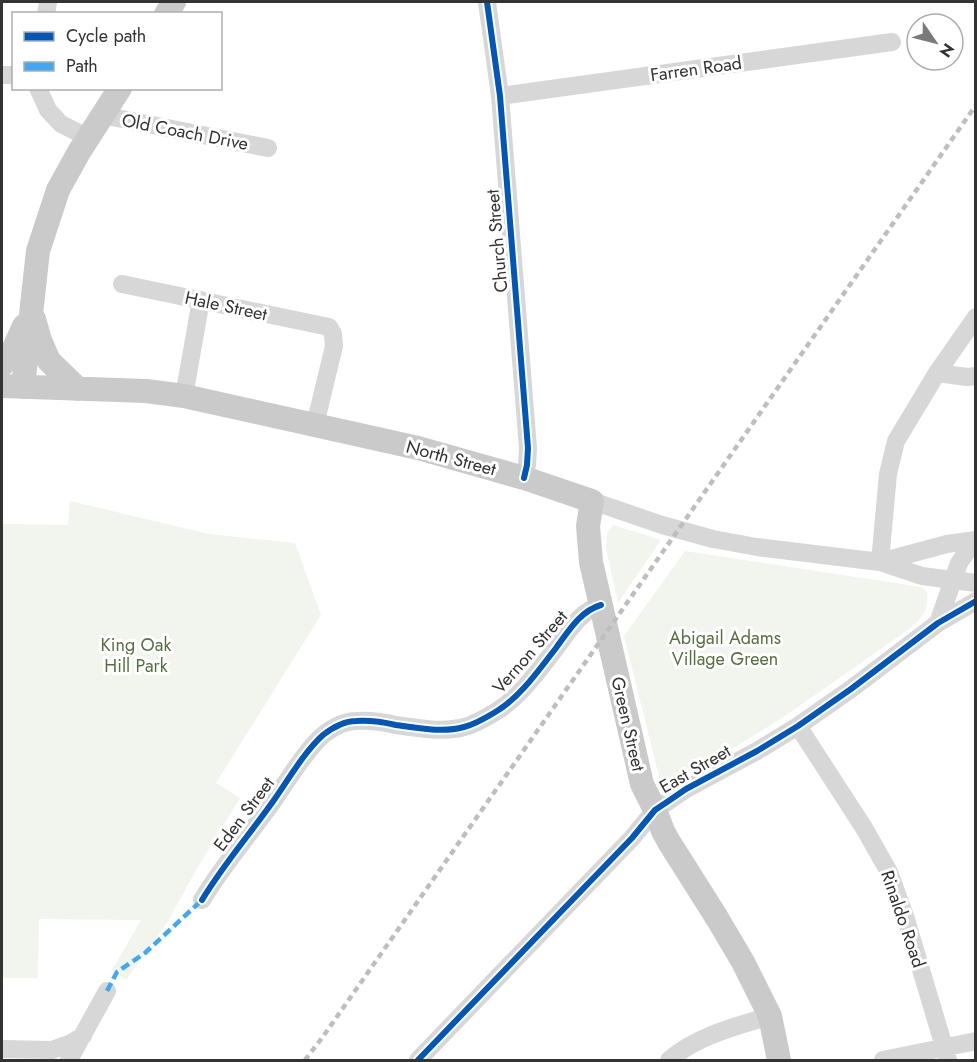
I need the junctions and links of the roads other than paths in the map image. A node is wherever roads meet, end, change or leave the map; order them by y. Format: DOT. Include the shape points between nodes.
graph roads {
  1 [pos="487,2"];
  2 [pos="892,42"];
  3 [pos="39,90"];
  4 [pos="119,90"];
  5 [pos="500,96"];
  6 [pos="102,115"];
  7 [pos="89,138"];
  8 [pos="268,148"];
  9 [pos="122,284"];
  10 [pos="201,300"];
  11 [pos="31,314"];
  12 [pos="975,317"];
  13 [pos="2,365"];
  14 [pos="937,373"];
  15 [pos="975,376"];
  16 [pos="13,386"];
  17 [pos="78,388"];
  18 [pos="184,396"];
  19 [pos="315,425"];
  20 [pos="524,478"];
  21 [pos="592,501"];
  22 [pos="975,540"];
  23 [pos="975,544"];
  24 [pos="880,562"];
  25 [pos="953,581"];
  26 [pos="975,583"];
  27 [pos="975,601"];
  28 [pos="601,605"];
  29 [pos="938,623"];
  30 [pos="798,726"];
  31 [pos="312,746"];
  32 [pos="655,810"];
  33 [pos="202,900"];
  34 [pos="108,991"];
  35 [pos="770,1016"];
  36 [pos="83,1035"];
  37 [pos="975,1041"];
  38 [pos="2,1049"];
  39 [pos="946,1054"];
  40 [pos="69,1060"];
  41 [pos="418,1060"];
  42 [pos="669,1060"];
  43 [pos="779,1060"];
  44 [pos="883,1060"];
  1 -- 5 [label="street, Church Street"];
  2 -- 5 [label="street, Farren Road"];
  3 -- 7 [label="street" via="48,110 61,124"];
  4 -- 6 [label="main road"];
  5 -- 20 [label="street, Church Street" via="528,442"];
  6 -- 7 [label="main road"];
  6 -- 8 [label="street, Old Coach Drive"];
  7 -- 11 [label="main road" via="58,190 38,251"];
  9 -- 10 [label="street, Hale Street"];
  10 -- 18 [label="street"];
  10 -- 19 [label="street, Hale Street" via="329,327 334,346"];
  11 -- 13 [label="main road"];
  11 -- 16 [label="main road"];
  11 -- 17 [label="main road" via="49,361"];
  12 -- 14 [label="street"];
  14 -- 15 [label="street"];
  14 -- 24 [label="street" via="896,441 888,474"];
  16 -- 17 [label="main road, North Street"];
  17 -- 18 [label="main road, North Street"];
  18 -- 19 [label="main road, North Street"];
  19 -- 20 [label="main road, North Street"];
  20 -- 21 [label="main road, North Street"];
  21 -- 24 [label="street, North Street" via="713,539"];
  21 -- 28 [label="main road, Green Street" via="589,540"];
  22 -- 24 [label="street, North Street"];
  23 -- 25 [label="street" via="963,556"];
  24 -- 25 [label="street, North Street" via="912,574"];
  25 -- 26 [label="street, North Street"];
  25 -- 29 [label="street"];
  27 -- 29 [label="street, East Street"];
  28 -- 31 [label="street, Vernon Street" via="579,618 513,699 478,722 463,728 420,729 359,720 335,727"];
  28 -- 32 [label="main road, Green Street" via="642,784"];
  29 -- 30 [label="street, East Street"];
  30 -- 32 [label="street, East Street"];
  30 -- 39 [label="street, Rinaldo Road" via="889,872"];
  31 -- 33 [label="street, Eden Street"];
  32 -- 35 [label="main road, Green Street" via="669,842 743,962"];
  32 -- 41 [label="street, East Street"];
  34 -- 36 [label="street"];
  35 -- 42 [label="street" via="719,1031"];
  35 -- 43 [label="main road, Green Street"];
  36 -- 38 [label="street" via="52,1050"];
  36 -- 40 [label="street"];
  37 -- 39 [label="street"];
  39 -- 44 [label="street"];
}
